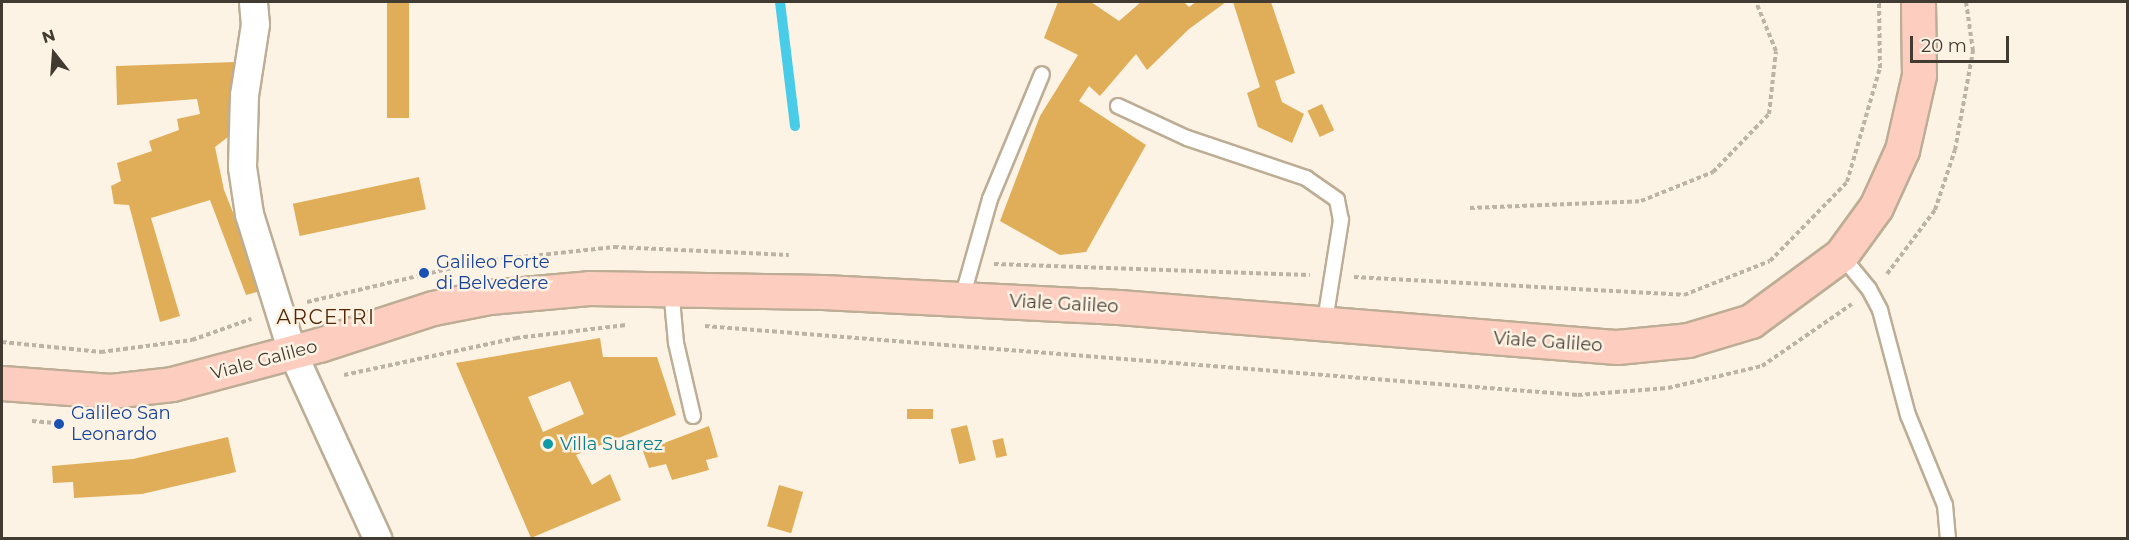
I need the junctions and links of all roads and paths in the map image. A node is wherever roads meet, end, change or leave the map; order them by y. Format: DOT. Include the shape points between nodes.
graph roads {
  1 [pos="253,2"];
  2 [pos="1756,2"];
  3 [pos="1879,2"];
  4 [pos="1918,2"];
  5 [pos="1042,74"];
  6 [pos="1118,106"];
  7 [pos="1470,208"];
  8 [pos="793,255"];
  9 [pos="1840,255"];
  10 [pos="491,261"];
  11 [pos="479,262"];
  12 [pos="972,263"];
  13 [pos="1332,276"];
  14 [pos="671,288"];
  15 [pos="962,298"];
  16 [pos="279,309"];
  17 [pos="1325,321"];
  18 [pos="2,342"];
  19 [pos="292,352"];
  20 [pos="2,383"];
  21 [pos="693,416"];
  22 [pos="377,538"];
  23 [pos="1948,538"];
  1 -- 16 [label="street" via="255,24 244,95 242,167 249,214"];
  2 -- 7 [label="path" via="1776,51 1769,114 1713,172 1641,201"];
  3 -- 13 [label="path" via="1880,68 1847,182 1770,261 1684,295"];
  4 -- 9 [label="main road, Viale Galileo" via="1919,75 1902,150 1876,207"];
  5 -- 12 [label="lane" via="990,199"];
  6 -- 13 [label="lane" via="1187,138 1306,178 1337,200 1341,220"];
  8 -- 10 [label="path" via="614,248"];
  9 -- 17 [label="main road, Viale Galileo" via="1751,321 1688,340 1617,347 1522,342"];
  9 -- 23 [label="lane" via="1869,290 1883,320 1908,415 1944,505"];
  11 -- 16 [label="path"];
  12 -- 13 [label="path"];
  12 -- 15 [label="lane"];
  13 -- 17 [label="lane"];
  14 -- 15 [label="main road, Viale Galileo"];
  14 -- 19 [label="main road, Viale Galileo" via="589,288 489,297 433,308"];
  14 -- 21 [label="lane" via="676,343"];
  15 -- 17 [label="main road, Viale Galileo"];
  16 -- 18 [label="path" via="192,340 101,352"];
  16 -- 19 [label="street"];
  19 -- 20 [label="main road, Viale Galileo" via="172,384 111,391"];
  19 -- 22 [label="street"];
}
